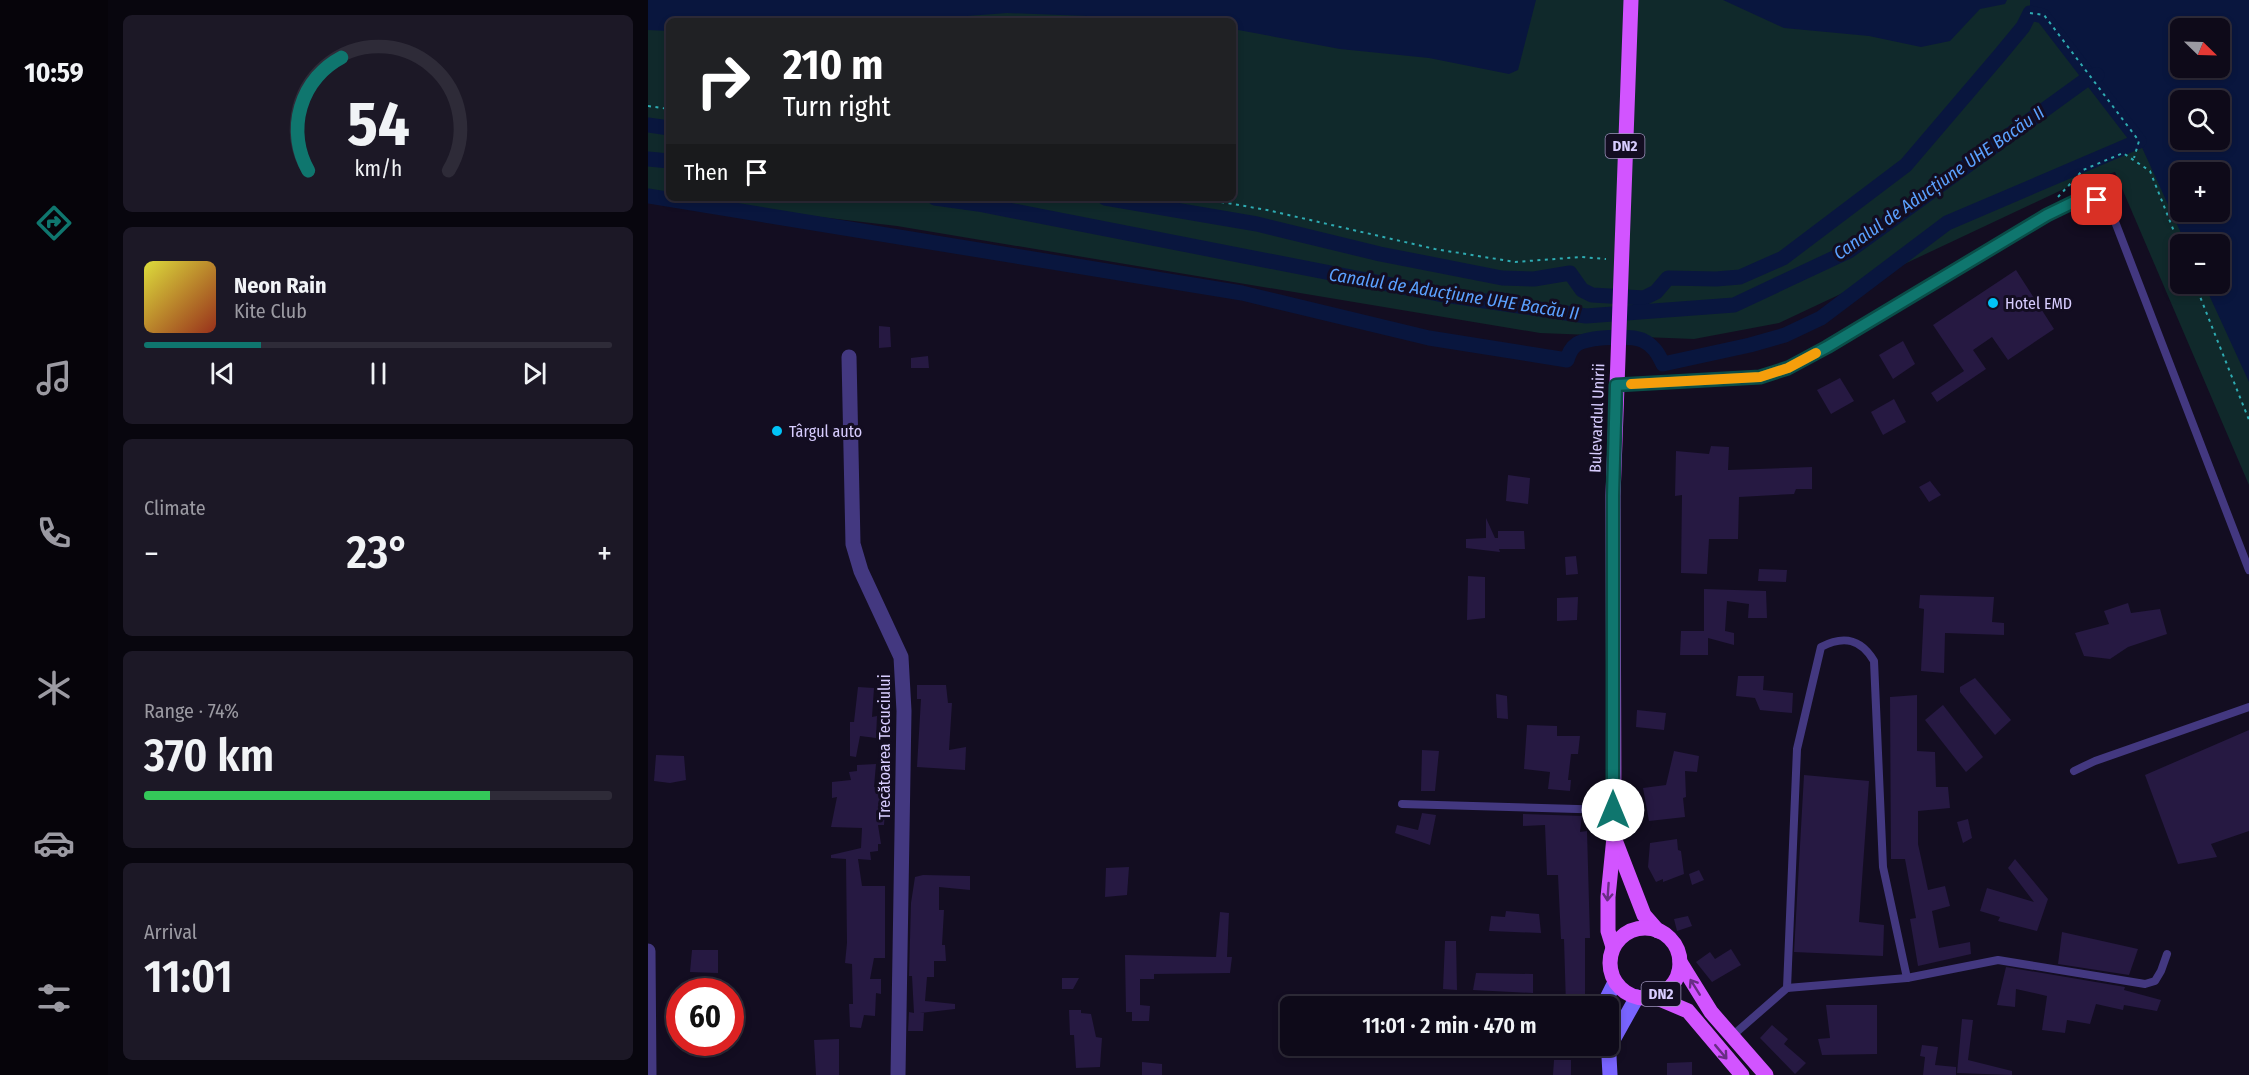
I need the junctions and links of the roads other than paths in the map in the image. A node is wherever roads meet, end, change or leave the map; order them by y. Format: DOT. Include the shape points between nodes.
graph roads {
  1 [pos="1631,0"];
  2 [pos="849,357"];
  3 [pos="1616,385"];
  4 [pos="2249,570"];
  5 [pos="2249,707"];
  6 [pos="2074,771"];
  7 [pos="1402,804"];
  8 [pos="1613,810"];
  9 [pos="1614,837"];
  10 [pos="1658,930"];
  11 [pos="1613,947"];
  12 [pos="648,951"];
  13 [pos="2167,954"];
  14 [pos="1680,962"];
  15 [pos="1907,978"];
  16 [pos="1615,982"];
  17 [pos="1787,988"];
  18 [pos="1608,996"];
  19 [pos="1637,997"];
  20 [pos="1655,997"];
  21 [pos="1619,1024"];
  22 [pos="1732,1036"];
  23 [pos="1609,1056"];
  24 [pos="649,1075"];
  25 [pos="898,1075"];
  26 [pos="1611,1075"];
  27 [pos="1742,1075"];
  28 [pos="1766,1075"];
  1 -- 3 [label="main road, Bulevardul Unirii / DN2"];
  2 -- 25 [label="street, Trecătoarea Tecuciului" via="853,544 864,580 901,657 904,711"];
  3 -- 4 [label="lane" via="1760,377 1788,368 2047,215 2082,198 2097,200 2109,206"];
  3 -- 8 [label="main road, Bulevardul Unirii / DN2"];
  5 -- 6 [label="lane"];
  7 -- 8 [label="lane"];
  8 -- 9 [label="main road, Bulevardul Unirii / DN2"];
  9 -- 10 [label="main road, Bulevardul Unirii / DN2" via="1644,915"];
  9 -- 11 [label="main road, Bulevardul Unirii / DN2, one-way" via="1608,897 1608,931"];
  10 -- 11 [label="main road" via="1638,928"];
  10 -- 14 [label="main road, DN2" via="1673,943"];
  11 -- 16 [label="main road, DN2" via="1610,971"];
  12 -- 24 [label="street"];
  13 -- 15 [label="lane" via="2155,981 2145,984 1998,960"];
  14 -- 20 [label="main road, DN2" via="1673,983"];
  22 -- 14 [label="main road, DN2, one-way" via="1711,1012"];
  15 -- 17 [label="lane"];
  15 -- 17 [label="lane" via="1883,867 1874,661 1866,647 1835,640 1821,647 1797,749"];
  16 -- 18 [label="main road"];
  16 -- 19 [label="main road, DN2"];
  17 -- 22 [label="lane"];
  19 -- 20 [label="main road, DN2"];
  19 -- 21 [label="main road"];
  20 -- 27 [label="main road, DN2, one-way" via="1688,1011"];
  22 -- 28 [label="main road, DN2"];
  23 -- 26 [label="main road"];
}
